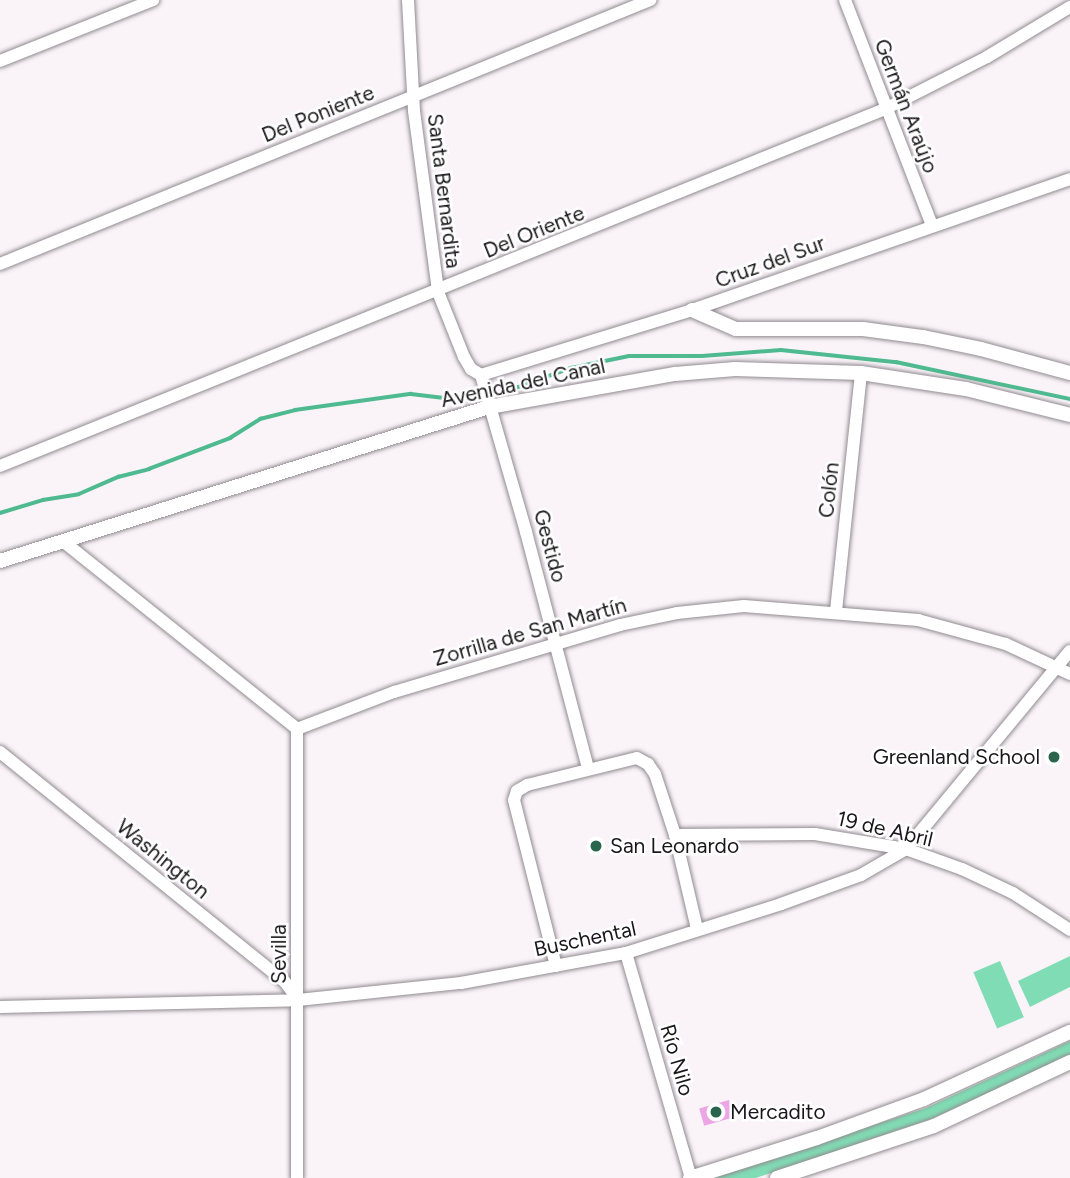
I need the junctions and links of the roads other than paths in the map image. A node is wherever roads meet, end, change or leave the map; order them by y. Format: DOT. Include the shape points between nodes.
graph roads {
  1 [pos="153,0"];
  2 [pos="408,0"];
  3 [pos="650,0"];
  4 [pos="845,0"];
  5 [pos="1070,7"];
  6 [pos="0,61"];
  7 [pos="414,95"];
  8 [pos="885,109"];
  9 [pos="1070,179"];
  10 [pos="932,225"];
  11 [pos="0,264"];
  12 [pos="438,292"];
  13 [pos="692,310"];
  14 [pos="861,373"];
  15 [pos="1070,373"];
  16 [pos="481,375"];
  17 [pos="489,407"];
  18 [pos="1070,415"];
  19 [pos="0,466"];
  20 [pos="64,542"];
  21 [pos="0,561"];
  22 [pos="836,611"];
  23 [pos="556,643"];
  24 [pos="1070,652"];
  25 [pos="1057,667"];
  26 [pos="1070,674"];
  27 [pos="297,729"];
  28 [pos="0,752"];
  29 [pos="588,769"];
  30 [pos="675,835"];
  31 [pos="906,849"];
  32 [pos="697,929"];
  33 [pos="1070,930"];
  34 [pos="626,953"];
  35 [pos="556,966"];
  36 [pos="298,1000"];
  37 [pos="0,1007"];
  38 [pos="1070,1032"];
  39 [pos="1070,1062"];
  40 [pos="297,1178"];
  41 [pos="691,1178"];
  42 [pos="777,1178"];
  1 -- 6 [label="street"];
  2 -- 7 [label="street, Santa Bernardita"];
  3 -- 7 [label="street, Del Poniente"];
  4 -- 8 [label="street, Germán Araújo"];
  5 -- 8 [label="street, Del Oriente" via="987,58"];
  7 -- 11 [label="street, Del Poniente"];
  7 -- 12 [label="street, Santa Bernardita"];
  8 -- 10 [label="street, Germán Araújo"];
  8 -- 12 [label="street, Del Oriente"];
  9 -- 10 [label="street, Cruz del Sur"];
  10 -- 13 [label="street, Cruz del Sur"];
  12 -- 16 [label="street, Santa Bernardita" via="464,357"];
  12 -- 19 [label="street, Del Oriente"];
  13 -- 15 [label="street" via="736,329 863,329 981,349"];
  13 -- 16 [label="street, Cruz del Sur"];
  14 -- 17 [label="street, Avenida del Canal" via="723,370"];
  14 -- 18 [label="street, Avenida del Canal" via="966,389"];
  14 -- 22 [label="street, Colón"];
  16 -- 17 [label="street, Gestido"];
  17 -- 20 [label="street, Avenida del Canal"];
  17 -- 23 [label="street, Gestido"];
  20 -- 21 [label="street, Avenida del Canal"];
  20 -- 27 [label="street"];
  22 -- 23 [label="street, Zorrilla de San Martín" via="744,606 677,613"];
  22 -- 25 [label="street, Zorrilla de San Martín" via="918,620 1006,644"];
  23 -- 27 [label="street, Zorrilla de San Martín" via="394,692"];
  23 -- 29 [label="street, Gestido"];
  24 -- 25 [label="street, Buschental"];
  25 -- 26 [label="street, Zorrilla de San Martín"];
  25 -- 31 [label="street, Buschental"];
  27 -- 36 [label="street, Sevilla"];
  28 -- 36 [label="street, Washington" via="285,982"];
  29 -- 30 [label="street" via="636,758 648,764"];
  29 -- 35 [label="street" via="527,785 514,800"];
  30 -- 31 [label="street, 19 de Abril" via="815,834"];
  30 -- 32 [label="street"];
  31 -- 32 [label="street, Buschental" via="861,875"];
  31 -- 33 [label="street, 19 de Abril" via="1013,894"];
  32 -- 34 [label="street, Buschental"];
  34 -- 35 [label="street, Buschental"];
  34 -- 41 [label="street, Río Nilo"];
  35 -- 36 [label="street, Buschental" via="461,983"];
  36 -- 37 [label="street, Buschental"];
  36 -- 40 [label="street, Sevilla"];
  38 -- 41 [label="street" via="923,1099"];
  39 -- 42 [label="street" via="934,1126"];
}
